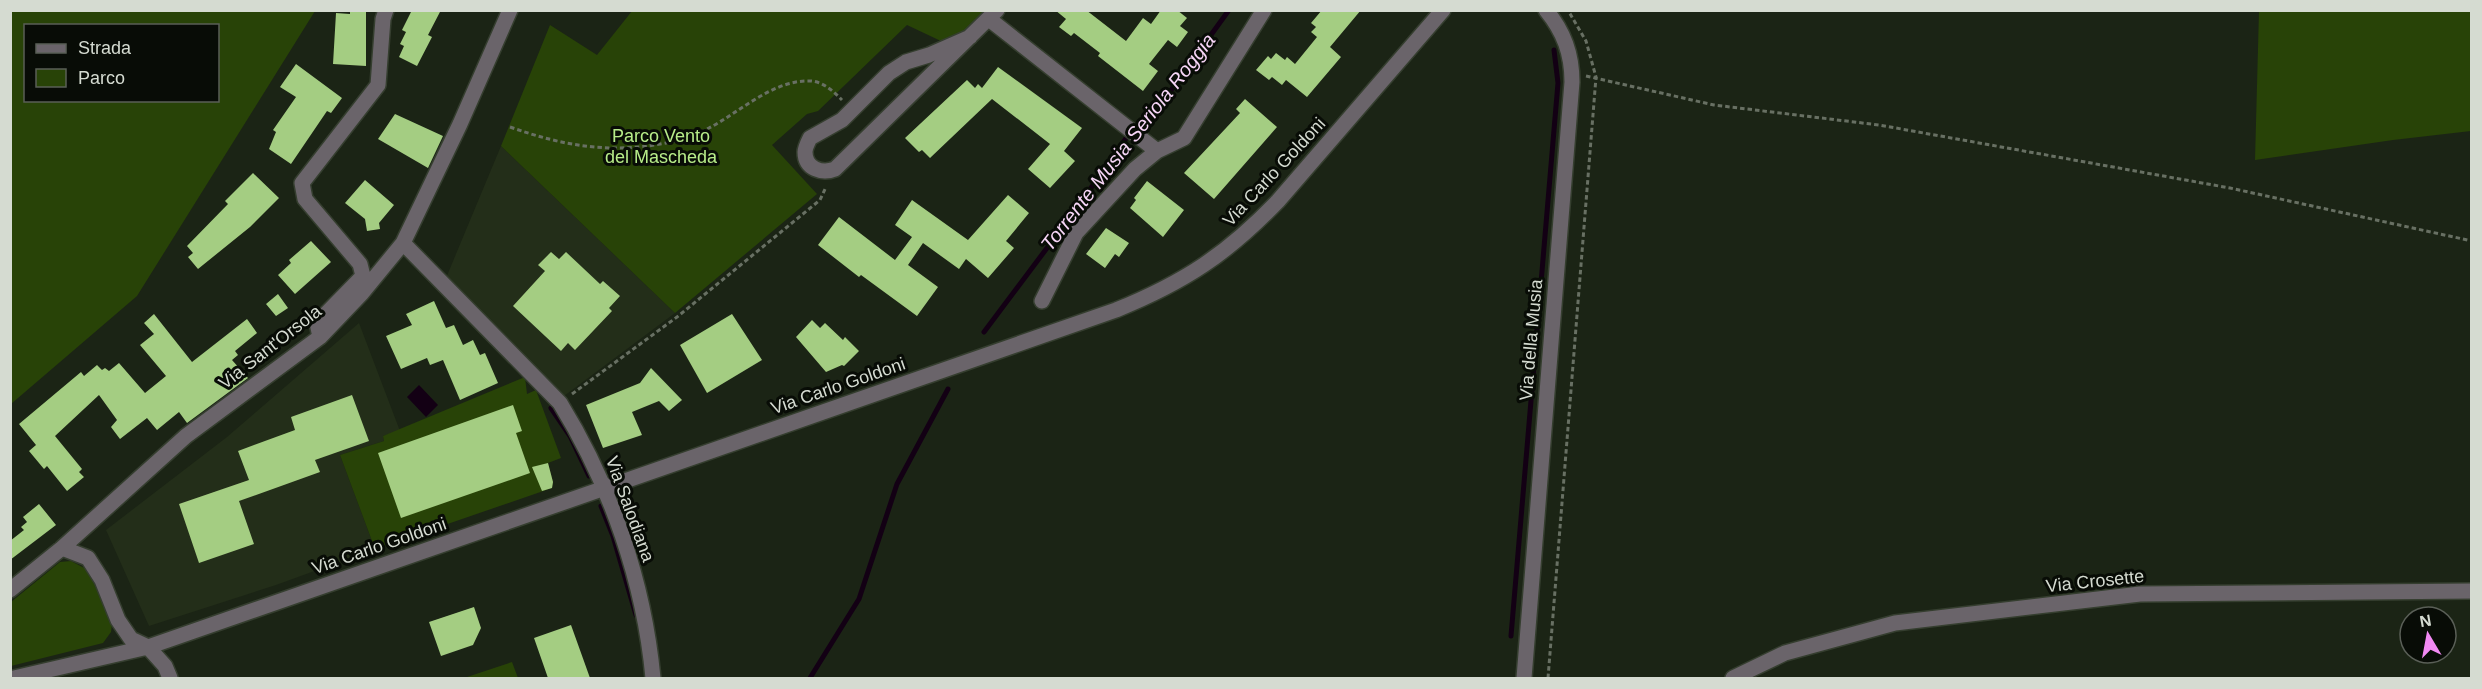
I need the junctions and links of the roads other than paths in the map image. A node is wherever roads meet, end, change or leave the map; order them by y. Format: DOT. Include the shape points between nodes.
graph roads {
  1 [pos="386,10"];
  2 [pos="510,10"];
  3 [pos="1264,10"];
  4 [pos="1443,10"];
  5 [pos="1546,10"];
  6 [pos="993,15"];
  7 [pos="970,37"];
  8 [pos="1157,151"];
  9 [pos="403,243"];
  10 [pos="1042,302"];
  11 [pos="320,337"];
  12 [pos="605,487"];
  13 [pos="62,548"];
  14 [pos="10,590"];
  15 [pos="2472,591"];
  16 [pos="147,647"];
  17 [pos="14,678"];
  18 [pos="170,678"];
  19 [pos="653,678"];
  20 [pos="1524,678"];
  21 [pos="1733,678"];
  1 -- 11 [label="street" via="378,85 302,183 305,199 360,264 363,276 317,323"];
  2 -- 9 [label="street, Via Sant'Orsola"];
  3 -- 8 [label="street" via="1184,138"];
  4 -- 12 [label="street, Via Carlo Goldoni" via="1286,192 1250,230 1197,271 1116,310"];
  5 -- 20 [label="street, Via della Musia" via="1566,42 1572,74"];
  6 -- 7 [label="street"];
  6 -- 8 [label="street"];
  7 -- 7 [label="street" via="835,169 826,173 808,163 805,152 810,138 842,120 889,73 906,62"];
  8 -- 10 [label="street" via="1135,169 1076,233"];
  9 -- 11 [label="street, Via Sant'Orsola"];
  9 -- 12 [label="street, Via Salodiana" via="560,403"];
  11 -- 13 [label="street, Via Sant'Orsola" via="186,436"];
  12 -- 16 [label="street, Via Carlo Goldoni"];
  12 -- 19 [label="street, Via Salodiana" via="642,602"];
  13 -- 14 [label="street, Via Sant'Orsola"];
  13 -- 16 [label="street" via="88,558 118,620 131,639"];
  15 -- 21 [label="street, Via Crosette" via="2140,594 1894,622 1785,653"];
  16 -- 17 [label="street, Via Carlo Goldoni"];
  16 -- 18 [label="street" via="165,666"];
}
